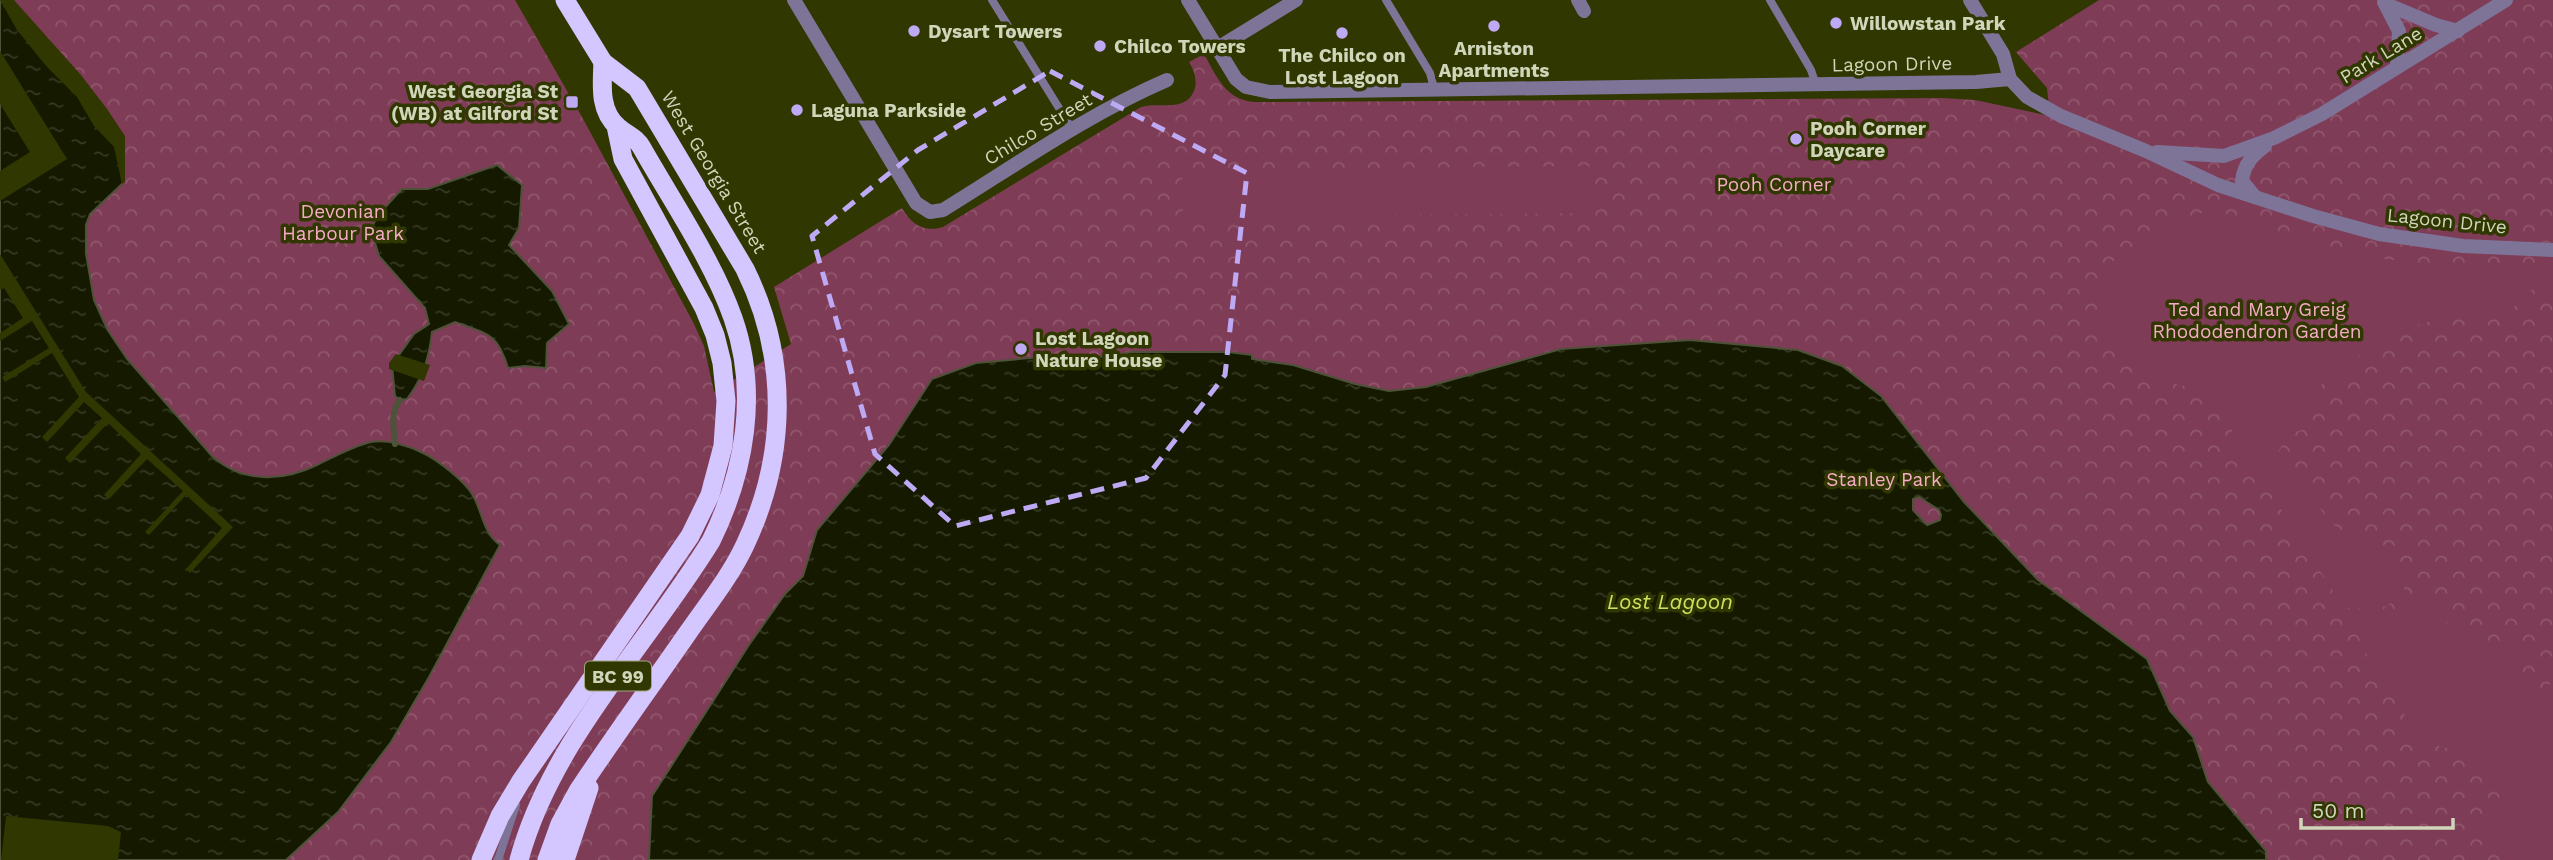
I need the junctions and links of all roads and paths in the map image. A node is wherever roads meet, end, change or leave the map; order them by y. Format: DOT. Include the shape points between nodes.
graph roads {
  1 [pos="565,0"];
  2 [pos="794,0"];
  3 [pos="992,0"];
  4 [pos="1188,0"];
  5 [pos="1296,0"];
  6 [pos="1386,0"];
  7 [pos="1770,0"];
  8 [pos="1970,0"];
  9 [pos="2506,0"];
  10 [pos="2385,2"];
  11 [pos="2458,31"];
  12 [pos="1216,49"];
  13 [pos="603,62"];
  14 [pos="2397,67"];
  15 [pos="2010,79"];
  16 [pos="1167,80"];
  17 [pos="1816,85"];
  18 [pos="1434,88"];
  19 [pos="616,125"];
  20 [pos="1072,130"];
  21 [pos="2274,138"];
  22 [pos="2146,151"];
  23 [pos="2255,198"];
  24 [pos="2553,250"];
  25 [pos="539,755"];
  26 [pos="600,758"];
  27 [pos="481,860"];
  28 [pos="498,860"];
  29 [pos="519,860"];
  30 [pos="547,860"];
  31 [pos="565,860"];
  1 -- 13 [label="highway, West Georgia Street / BC 99"];
  2 -- 20 [label="street, Chilco Street" via="916,203 930,212 943,210"];
  3 -- 20 [label="lane"];
  4 -- 12 [label="street, Lagoon Drive"];
  5 -- 12 [label="street"];
  6 -- 18 [label="lane" via="1430,73"];
  7 -- 17 [label="lane"];
  8 -- 15 [label="street" via="2003,54"];
  9 -- 11 [label="street, Park Lane"];
  10 -- 11 [label="street"];
  10 -- 14 [label="street" via="2399,31"];
  11 -- 14 [label="street, Park Lane"];
  12 -- 18 [label="street, Lagoon Drive" via="1236,79 1255,90"];
  13 -- 19 [label="highway, BC 99" via="602,99"];
  13 -- 26 [label="highway, West Georgia Street / BC 99" via="637,88 752,282 774,351 778,418 768,483 738,558"];
  14 -- 21 [label="street, Park Lane"];
  15 -- 17 [label="street, Lagoon Drive"];
  15 -- 22 [label="street, Lagoon Drive" via="2027,96 2061,116"];
  16 -- 20 [label="street, Chilco Street"];
  17 -- 18 [label="street, Lagoon Drive"];
  19 -- 25 [label="highway" via="623,159 709,321 724,379 723,446 700,517"];
  19 -- 29 [label="highway, BC 99" via="637,139 729,307 745,372 745,426 730,498 704,552 558,765 534,814"];
  21 -- 22 [label="street, Park Lane" via="2224,156"];
  21 -- 23 [label="street, Park Lane" via="2250,158 2243,171 2242,181"];
  22 -- 23 [label="street, Lagoon Drive"];
  23 -- 24 [label="street, Lagoon Drive" via="2379,234 2463,246"];
  25 -- 27 [label="highway" via="500,816"];
  25 -- 28 [label="lane" via="516,803"];
  26 -- 30 [label="highway, BC 99" via="565,812"];
  26 -- 31 [label="highway"];
}
